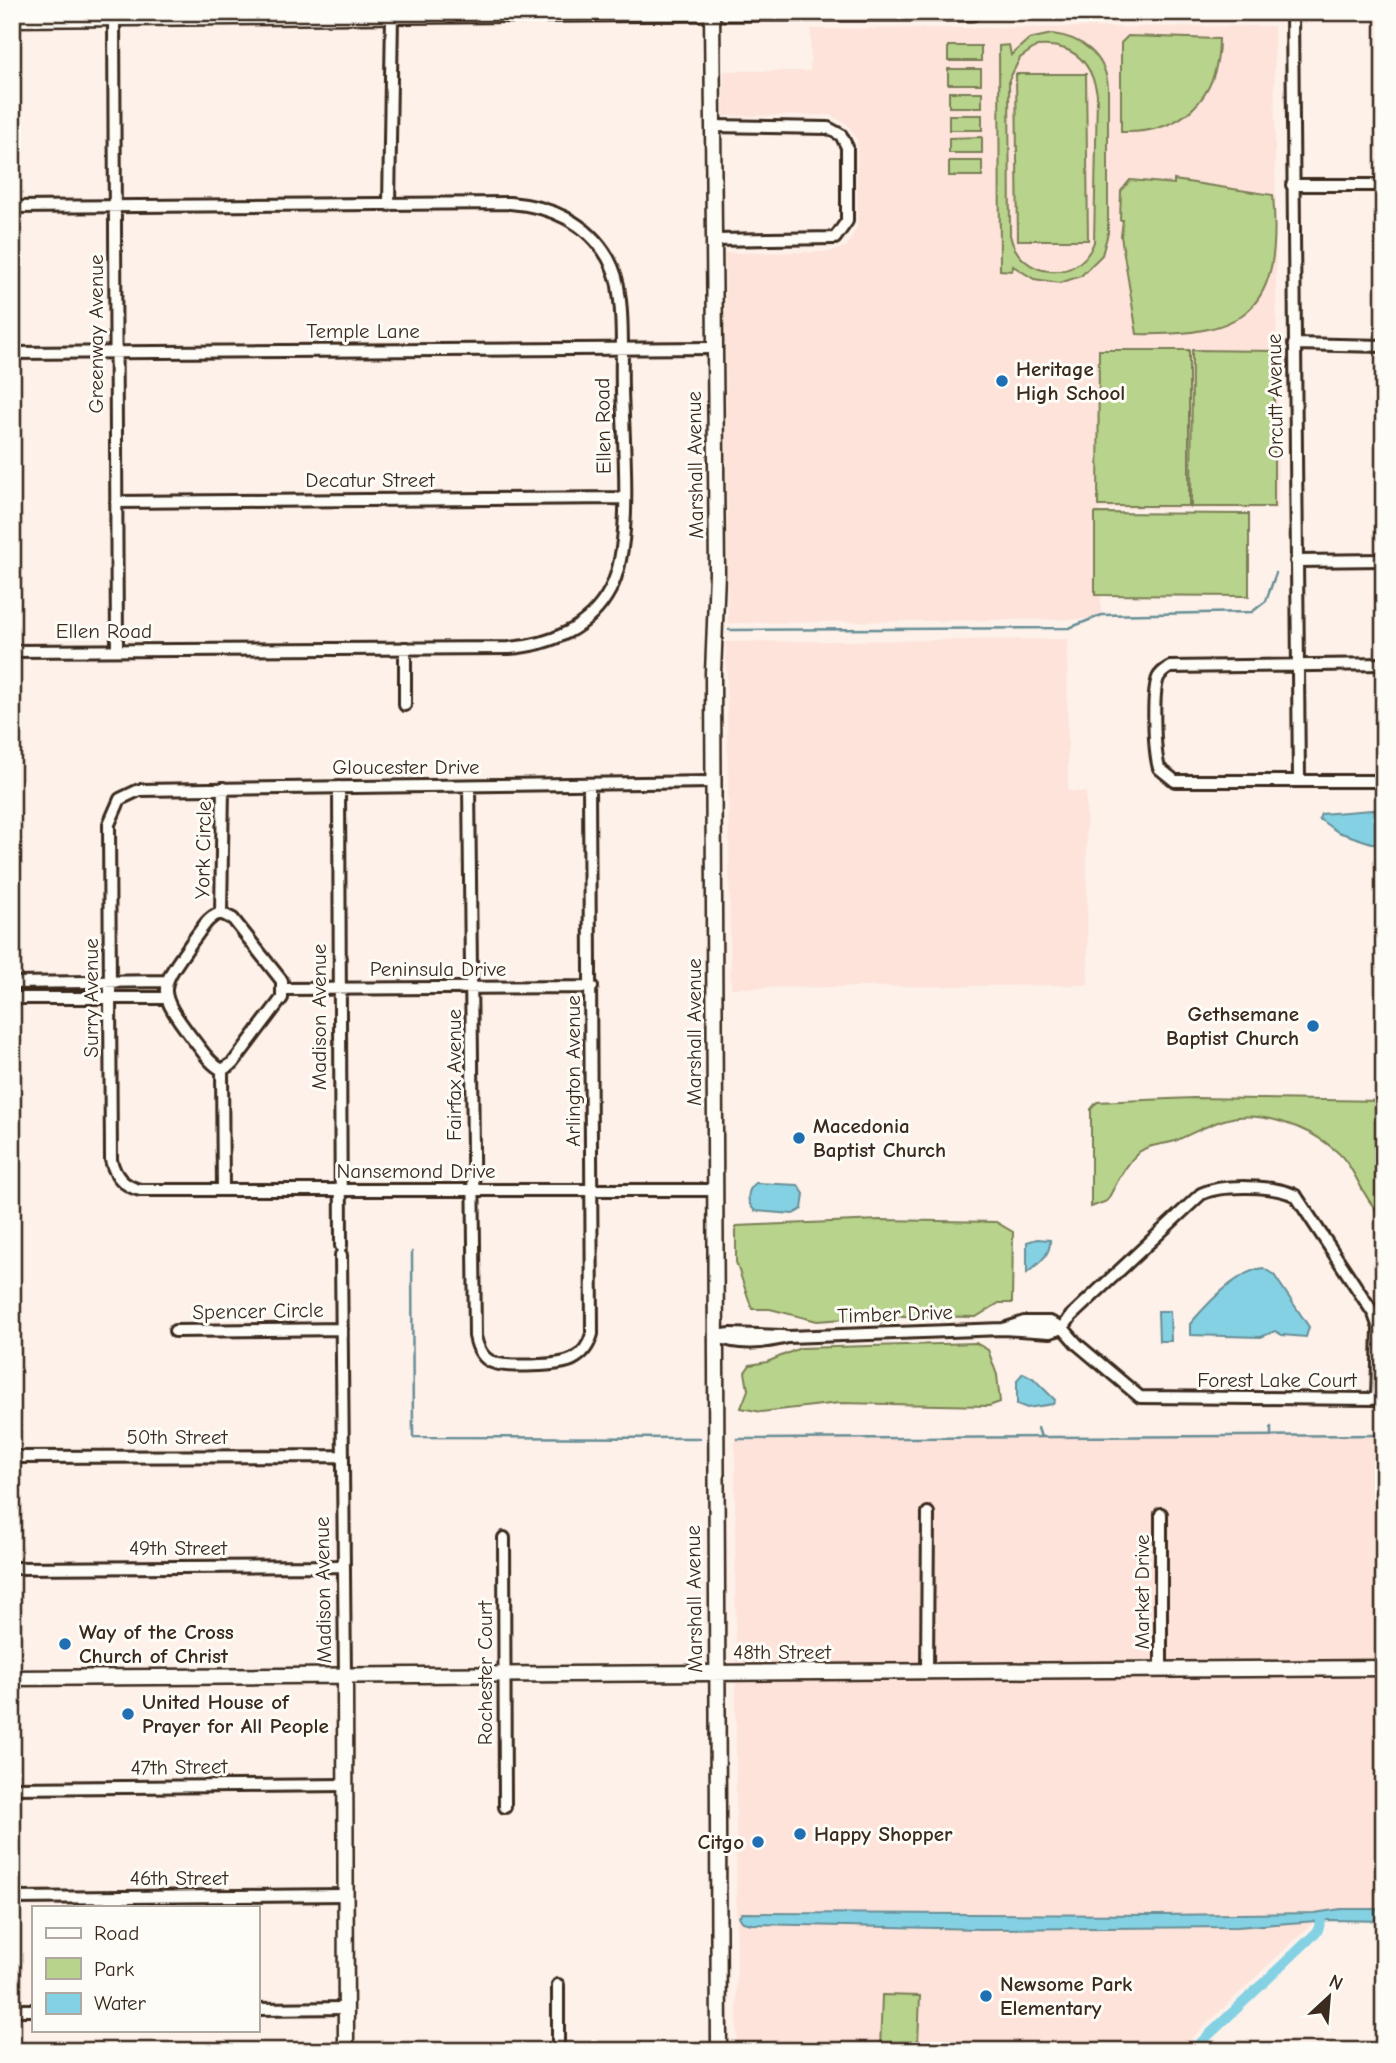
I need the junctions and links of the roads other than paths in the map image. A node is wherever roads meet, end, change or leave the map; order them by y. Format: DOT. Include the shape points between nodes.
graph roads {
  1 [pos="703,12"];
  2 [pos="712,12"];
  3 [pos="726,12"];
  4 [pos="972,12"];
  5 [pos="1292,12"];
  6 [pos="333,14"];
  7 [pos="392,15"];
  8 [pos="114,17"];
  9 [pos="12,18"];
  10 [pos="713,126"];
  11 [pos="1292,185"];
  12 [pos="1384,185"];
  13 [pos="389,205"];
  14 [pos="115,206"];
  15 [pos="12,207"];
  16 [pos="714,240"];
  17 [pos="1294,344"];
  18 [pos="1384,346"];
  19 [pos="715,348"];
  20 [pos="621,350"];
  21 [pos="115,352"];
  22 [pos="12,353"];
  23 [pos="624,498"];
  24 [pos="116,502"];
  25 [pos="1384,560"];
  26 [pos="1296,561"];
  27 [pos="405,649"];
  28 [pos="117,650"];
  29 [pos="12,651"];
  30 [pos="1297,664"];
  31 [pos="1384,664"];
  32 [pos="405,705"];
  33 [pos="1299,780"];
  34 [pos="1384,781"];
  35 [pos="713,782"];
  36 [pos="589,785"];
  37 [pos="469,786"];
  38 [pos="339,787"];
  39 [pos="223,788"];
  40 [pos="111,815"];
  41 [pos="221,914"];
  42 [pos="167,981"];
  43 [pos="109,982"];
  44 [pos="12,983"];
  45 [pos="592,987"];
  46 [pos="473,988"];
  47 [pos="284,989"];
  48 [pos="340,989"];
  49 [pos="12,998"];
  50 [pos="110,998"];
  51 [pos="165,998"];
  52 [pos="222,1070"];
  53 [pos="120,1179"];
  54 [pos="223,1190"];
  55 [pos="716,1190"];
  56 [pos="341,1191"];
  57 [pos="473,1191"];
  58 [pos="592,1191"];
  59 [pos="1063,1328"];
  60 [pos="341,1329"];
  61 [pos="174,1331"];
  62 [pos="716,1336"];
  63 [pos="580,1354"];
  64 [pos="343,1456"];
  65 [pos="12,1457"];
  66 [pos="928,1513"];
  67 [pos="1161,1514"];
  68 [pos="505,1538"];
  69 [pos="344,1566"];
  70 [pos="12,1568"];
  71 [pos="1384,1668"];
  72 [pos="1161,1670"];
  73 [pos="927,1672"];
  74 [pos="716,1673"];
  75 [pos="504,1675"];
  76 [pos="345,1676"];
  77 [pos="12,1678"];
  78 [pos="346,1785"];
  79 [pos="12,1788"];
  80 [pos="505,1807"];
  81 [pos="345,1895"];
  82 [pos="12,1898"];
  83 [pos="558,1985"];
  84 [pos="345,2008"];
  85 [pos="259,2009"];
  86 [pos="12,2010"];
  87 [pos="32,2010"];
  88 [pos="346,2051"];
  89 [pos="558,2051"];
  90 [pos="719,2051"];
  1 -- 7 [label="main road"];
  2 -- 10 [label="street, Marshall Avenue"];
  3 -- 4 [label="main road"];
  5 -- 11 [label="street, Orcutt Avenue"];
  6 -- 7 [label="main road"];
  6 -- 8 [label="main road"];
  7 -- 13 [label="street"];
  8 -- 9 [label="main road"];
  8 -- 14 [label="street, Greenway Avenue"];
  10 -- 16 [label="street, Marshall Avenue"];
  10 -- 16 [label="street" via="828,128 841,135 848,147 847,221 835,238"];
  11 -- 12 [label="street"];
  11 -- 17 [label="street, Orcutt Avenue"];
  13 -- 14 [label="street, Ellen Road"];
  13 -- 20 [label="street, Ellen Road" via="525,204 554,211 576,223 594,239 613,268 620,299"];
  14 -- 15 [label="street, Ellen Road"];
  14 -- 21 [label="street, Greenway Avenue"];
  16 -- 19 [label="street, Marshall Avenue"];
  17 -- 18 [label="street"];
  17 -- 26 [label="street, Orcutt Avenue"];
  19 -- 20 [label="street, Temple Lane"];
  19 -- 35 [label="street, Marshall Avenue"];
  20 -- 21 [label="street, Temple Lane"];
  20 -- 23 [label="street, Ellen Road"];
  21 -- 22 [label="street, Temple Lane"];
  21 -- 24 [label="street, Greenway Avenue"];
  23 -- 24 [label="street, Decatur Street"];
  23 -- 27 [label="street, Ellen Road" via="617,574 605,599 578,627 557,639 524,647"];
  24 -- 28 [label="street, Greenway Avenue"];
  25 -- 26 [label="street"];
  26 -- 30 [label="street, Orcutt Avenue"];
  27 -- 28 [label="street, Ellen Road"];
  27 -- 32 [label="street"];
  28 -- 29 [label="street, Ellen Road"];
  30 -- 31 [label="street"];
  30 -- 33 [label="street, Orcutt Avenue"];
  30 -- 33 [label="street" via="1170,667 1157,683 1156,740 1159,768 1175,781"];
  33 -- 34 [label="street"];
  35 -- 36 [label="street, Gloucester Drive"];
  35 -- 55 [label="street, Marshall Avenue"];
  36 -- 37 [label="street, Gloucester Drive"];
  36 -- 45 [label="street, Arlington Avenue"];
  37 -- 38 [label="street, Gloucester Drive"];
  37 -- 46 [label="street, Fairfax Avenue"];
  38 -- 39 [label="street, Gloucester Drive"];
  38 -- 48 [label="street, Madison Avenue"];
  39 -- 40 [label="street, Gloucester Drive" via="139,790 120,799"];
  39 -- 41 [label="street, York Circle"];
  40 -- 43 [label="street, Surry Avenue"];
  41 -- 42 [label="street, York Circle" via="208,920"];
  41 -- 47 [label="street, York Circle" via="233,919"];
  42 -- 43 [label="street"];
  42 -- 51 [label="street, York Circle"];
  43 -- 44 [label="street"];
  43 -- 50 [label="street, Surry Avenue"];
  45 -- 46 [label="street, Peninsula Drive"];
  45 -- 58 [label="street, Arlington Avenue"];
  46 -- 48 [label="street, Peninsula Drive"];
  46 -- 57 [label="street, Fairfax Avenue"];
  47 -- 48 [label="street, Peninsula Drive"];
  47 -- 52 [label="street" via="233,1063"];
  48 -- 56 [label="street, Madison Avenue"];
  49 -- 50 [label="street"];
  50 -- 51 [label="street"];
  50 -- 53 [label="street, Surry Avenue" via="111,1160"];
  51 -- 52 [label="street" via="211,1062"];
  52 -- 54 [label="street"];
  53 -- 54 [label="street, Nansemond Drive" via="140,1190"];
  54 -- 56 [label="street, Nansemond Drive"];
  55 -- 58 [label="street, Nansemond Drive"];
  55 -- 62 [label="street, Marshall Avenue"];
  56 -- 57 [label="street, Nansemond Drive"];
  56 -- 60 [label="street, Madison Avenue"];
  57 -- 58 [label="street, Nansemond Drive"];
  57 -- 63 [label="street, Fairfax Avenue" via="475,1336 480,1351 502,1365 563,1363"];
  58 -- 63 [label="street, Arlington Avenue" via="592,1334"];
  59 -- 59 [label="street, Forest Lake Court" via="1201,1194 1212,1189 1282,1189 1296,1196 1374,1314 1379,1328 1377,1399 1140,1397"];
  59 -- 62 [label="street, Timber Drive" via="731,1343"];
  60 -- 61 [label="street, Spencer Circle"];
  60 -- 64 [label="street, Madison Avenue"];
  62 -- 74 [label="street, Marshall Avenue"];
  64 -- 65 [label="street, 50th Street"];
  64 -- 69 [label="street, Madison Avenue"];
  66 -- 73 [label="street"];
  67 -- 72 [label="street, Market Drive"];
  68 -- 75 [label="street, Rochester Court"];
  69 -- 70 [label="street, 49th Street"];
  69 -- 76 [label="street, Madison Avenue"];
  71 -- 72 [label="street, 48th Street"];
  72 -- 73 [label="street, 48th Street"];
  73 -- 74 [label="street, 48th Street"];
  74 -- 75 [label="street, 48th Street"];
  74 -- 90 [label="street, Marshall Avenue"];
  75 -- 76 [label="street, 48th Street"];
  75 -- 80 [label="street, Rochester Court"];
  76 -- 77 [label="street, 48th Street"];
  76 -- 78 [label="street, Madison Avenue"];
  78 -- 79 [label="street, 47th Street"];
  78 -- 81 [label="street, Madison Avenue"];
  81 -- 82 [label="street, 46th Street"];
  81 -- 84 [label="street, Madison Avenue"];
  83 -- 89 [label="street"];
  84 -- 85 [label="street"];
  84 -- 88 [label="street, Madison Avenue"];
  86 -- 87 [label="street"];
}
